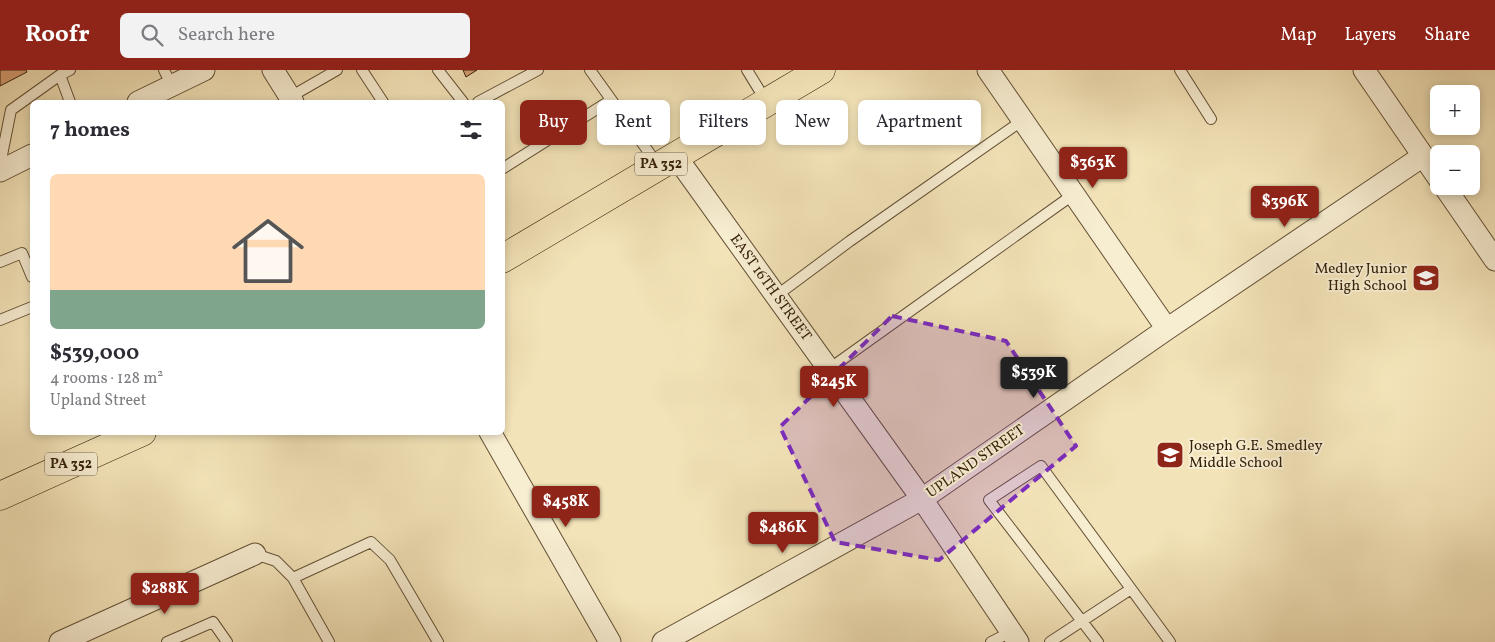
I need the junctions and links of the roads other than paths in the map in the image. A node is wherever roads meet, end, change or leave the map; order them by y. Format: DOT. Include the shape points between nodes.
graph roads {
  1 [pos="204,70"];
  2 [pos="273,70"];
  3 [pos="337,70"];
  4 [pos="362,70"];
  5 [pos="438,70"];
  6 [pos="538,70"];
  7 [pos="590,70"];
  8 [pos="747,70"];
  9 [pos="821,70"];
  10 [pos="988,70"];
  11 [pos="1180,70"];
  12 [pos="1364,70"];
  13 [pos="65,72"];
  14 [pos="168,78"];
  15 [pos="70,100"];
  16 [pos="140,100"];
  17 [pos="291,100"];
  18 [pos="382,100"];
  19 [pos="461,100"];
  20 [pos="482,100"];
  21 [pos="611,100"];
  22 [pos="765,100"];
  23 [pos="766,102"];
  24 [pos="597,109"];
  25 [pos="1023,120"];
  26 [pos="1212,120"];
  27 [pos="652,145"];
  28 [pos="692,145"];
  29 [pos="30,156"];
  30 [pos="1423,156"];
  31 [pos="666,160"];
  32 [pos="0,165"];
  33 [pos="1430,166"];
  34 [pos="505,168"];
  35 [pos="0,171"];
  36 [pos="1074,194"];
  37 [pos="1450,195"];
  38 [pos="505,257"];
  39 [pos="1495,260"];
  40 [pos="0,262"];
  41 [pos="30,272"];
  42 [pos="776,296"];
  43 [pos="30,308"];
  44 [pos="0,320"];
  45 [pos="1167,329"];
  46 [pos="829,369"];
  47 [pos="135,435"];
  48 [pos="492,435"];
  49 [pos="0,496"];
  50 [pos="922,499"];
  51 [pos="255,554"];
  52 [pos="293,578"];
  53 [pos="1131,589"];
  54 [pos="1083,620"];
  55 [pos="1014,637"];
  56 [pos="60,642"];
  57 [pos="167,642"];
  58 [pos="227,642"];
  59 [pos="329,642"];
  60 [pos="438,642"];
  61 [pos="610,642"];
  62 [pos="663,642"];
  63 [pos="992,642"];
  64 [pos="1050,642"];
  65 [pos="1098,642"];
  66 [pos="1170,642"];
  1 -- 14 [label="street"];
  2 -- 17 [label="street"];
  3 -- 17 [label="lane"];
  4 -- 18 [label="lane"];
  5 -- 19 [label="lane"];
  6 -- 20 [label="lane"];
  7 -- 21 [label="lane"];
  8 -- 22 [label="lane"];
  9 -- 23 [label="main road, PA 352"];
  10 -- 25 [label="street"];
  11 -- 26 [label="lane"];
  12 -- 30 [label="street"];
  13 -- 15 [label="lane"];
  13 -- 32 [label="lane" via="11,110"];
  14 -- 16 [label="street"];
  24 -- 34 [label="lane"];
  25 -- 36 [label="street"];
  25 -- 42 [label="lane"];
  27 -- 31 [label="lane"];
  28 -- 31 [label="main road, PA 352"];
  29 -- 35 [label="street"];
  30 -- 33 [label="street"];
  30 -- 45 [label="street, UPLAND STREET"];
  31 -- 38 [label="main road, PA 352"];
  31 -- 42 [label="street, EAST 16TH STREET"];
  36 -- 45 [label="street"];
  36 -- 46 [label="lane"];
  37 -- 39 [label="street"];
  40 -- 41 [label="lane" via="22,253"];
  42 -- 46 [label="street, EAST 16TH STREET"];
  43 -- 44 [label="lane"];
  45 -- 50 [label="street, UPLAND STREET"];
  46 -- 50 [label="street, EAST 16TH STREET"];
  47 -- 49 [label="main road, PA 352"];
  48 -- 61 [label="street"];
  50 -- 55 [label="street, EAST 16TH STREET"];
  50 -- 62 [label="street, UPLAND STREET"];
  51 -- 52 [label="lane" via="276,561"];
  51 -- 56 [label="street"];
  52 -- 59 [label="lane"];
  52 -- 60 [label="lane" via="371,542 390,560"];
  53 -- 54 [label="lane"];
  53 -- 54 [label="lane" via="1041,466 989,500"];
  53 -- 66 [label="lane"];
  54 -- 64 [label="lane"];
  54 -- 65 [label="lane"];
  55 -- 63 [label="lane"];
  57 -- 58 [label="lane" via="213,622"];
}
